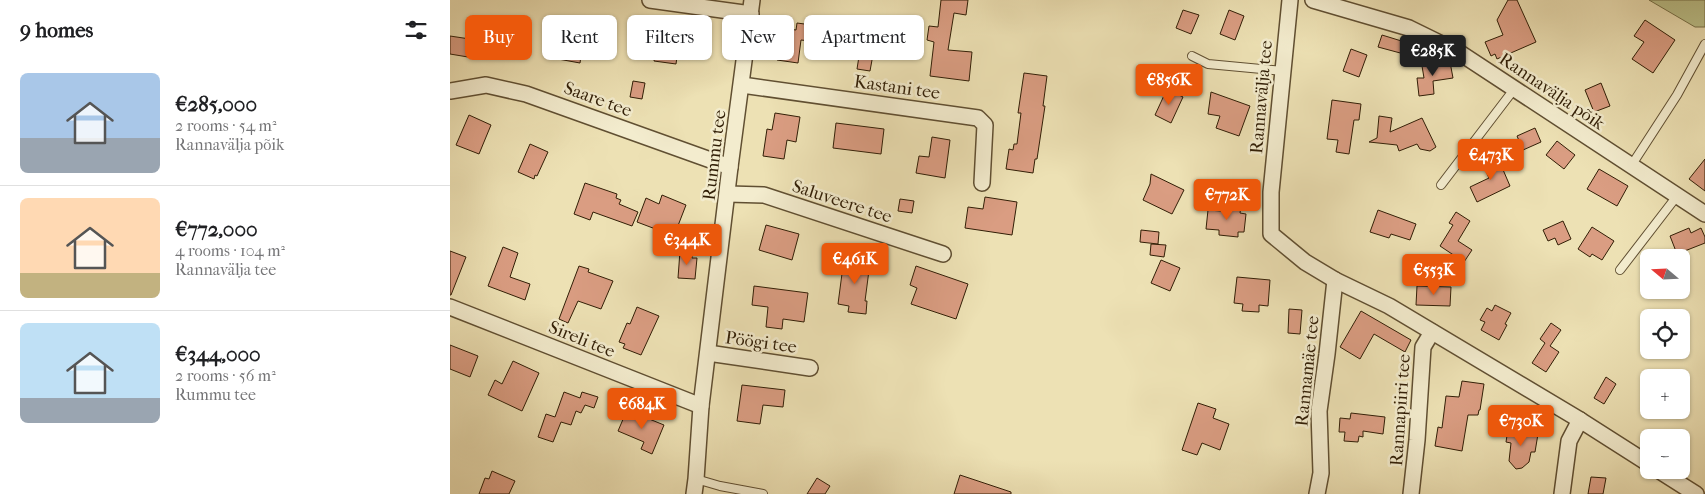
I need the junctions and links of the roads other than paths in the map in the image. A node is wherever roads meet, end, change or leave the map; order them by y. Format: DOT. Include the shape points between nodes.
graph roads {
  1 [pos="650,0"];
  2 [pos="1290,0"];
  3 [pos="1313,0"];
  4 [pos="752,7"];
  5 [pos="1705,44"];
  6 [pos="1192,56"];
  7 [pos="1283,71"];
  8 [pos="742,85"];
  9 [pos="1515,88"];
  10 [pos="450,91"];
  11 [pos="730,166"];
  12 [pos="1631,166"];
  13 [pos="982,183"];
  14 [pos="1441,185"];
  15 [pos="728,194"];
  16 [pos="1677,196"];
  17 [pos="1705,214"];
  18 [pos="943,254"];
  19 [pos="1620,270"];
  20 [pos="1335,280"];
  21 [pos="450,307"];
  22 [pos="1432,332"];
  23 [pos="708,354"];
  24 [pos="810,368"];
  25 [pos="701,406"];
  26 [pos="1580,420"];
  27 [pos="1640,458"];
  28 [pos="1672,479"];
  29 [pos="695,487"];
  30 [pos="763,494"];
  31 [pos="1317,494"];
  32 [pos="1411,494"];
  33 [pos="1562,494"];
  34 [pos="1696,494"];
  1 -- 4 [label="street"];
  2 -- 7 [label="street, Rannavälja tee"];
  3 -- 9 [label="street, Rannavälja põik" via="1409,28 1460,53"];
  4 -- 8 [label="street, Rummu tee"];
  5 -- 12 [label="lane" via="1677,95"];
  6 -- 7 [label="lane" via="1208,64"];
  7 -- 20 [label="street, Rannavälja tee" via="1271,192 1271,234 1305,262"];
  8 -- 11 [label="street, Rummu tee"];
  8 -- 13 [label="street, Kastani tee" via="978,118 986,125"];
  9 -- 12 [label="street, Rannavälja põik"];
  9 -- 14 [label="lane"];
  10 -- 11 [label="street, Saare tee" via="486,86 526,94"];
  11 -- 15 [label="street, Rummu tee"];
  12 -- 16 [label="street, Rannavälja põik"];
  15 -- 18 [label="street, Saluveere tee" via="764,195"];
  15 -- 23 [label="street, Rummu tee"];
  16 -- 17 [label="street, Rannavälja põik"];
  16 -- 19 [label="lane"];
  20 -- 22 [label="street, Rannavälja tee" via="1389,306"];
  20 -- 31 [label="street, Rannamäe tee" via="1319,411 1321,473"];
  21 -- 25 [label="street, Sireli tee"];
  22 -- 26 [label="street, Rannavälja tee"];
  22 -- 32 [label="street, Rannapiiri tee" via="1423,347"];
  23 -- 24 [label="street, Pöögi tee"];
  23 -- 25 [label="street, Rummu tee"];
  25 -- 29 [label="street, Rummu tee"];
  26 -- 27 [label="street, Rannavälja tee"];
  26 -- 33 [label="street" via="1569,441"];
  28 -- 34 [label="street"];
  29 -- 30 [label="lane" via="720,486"];
}
